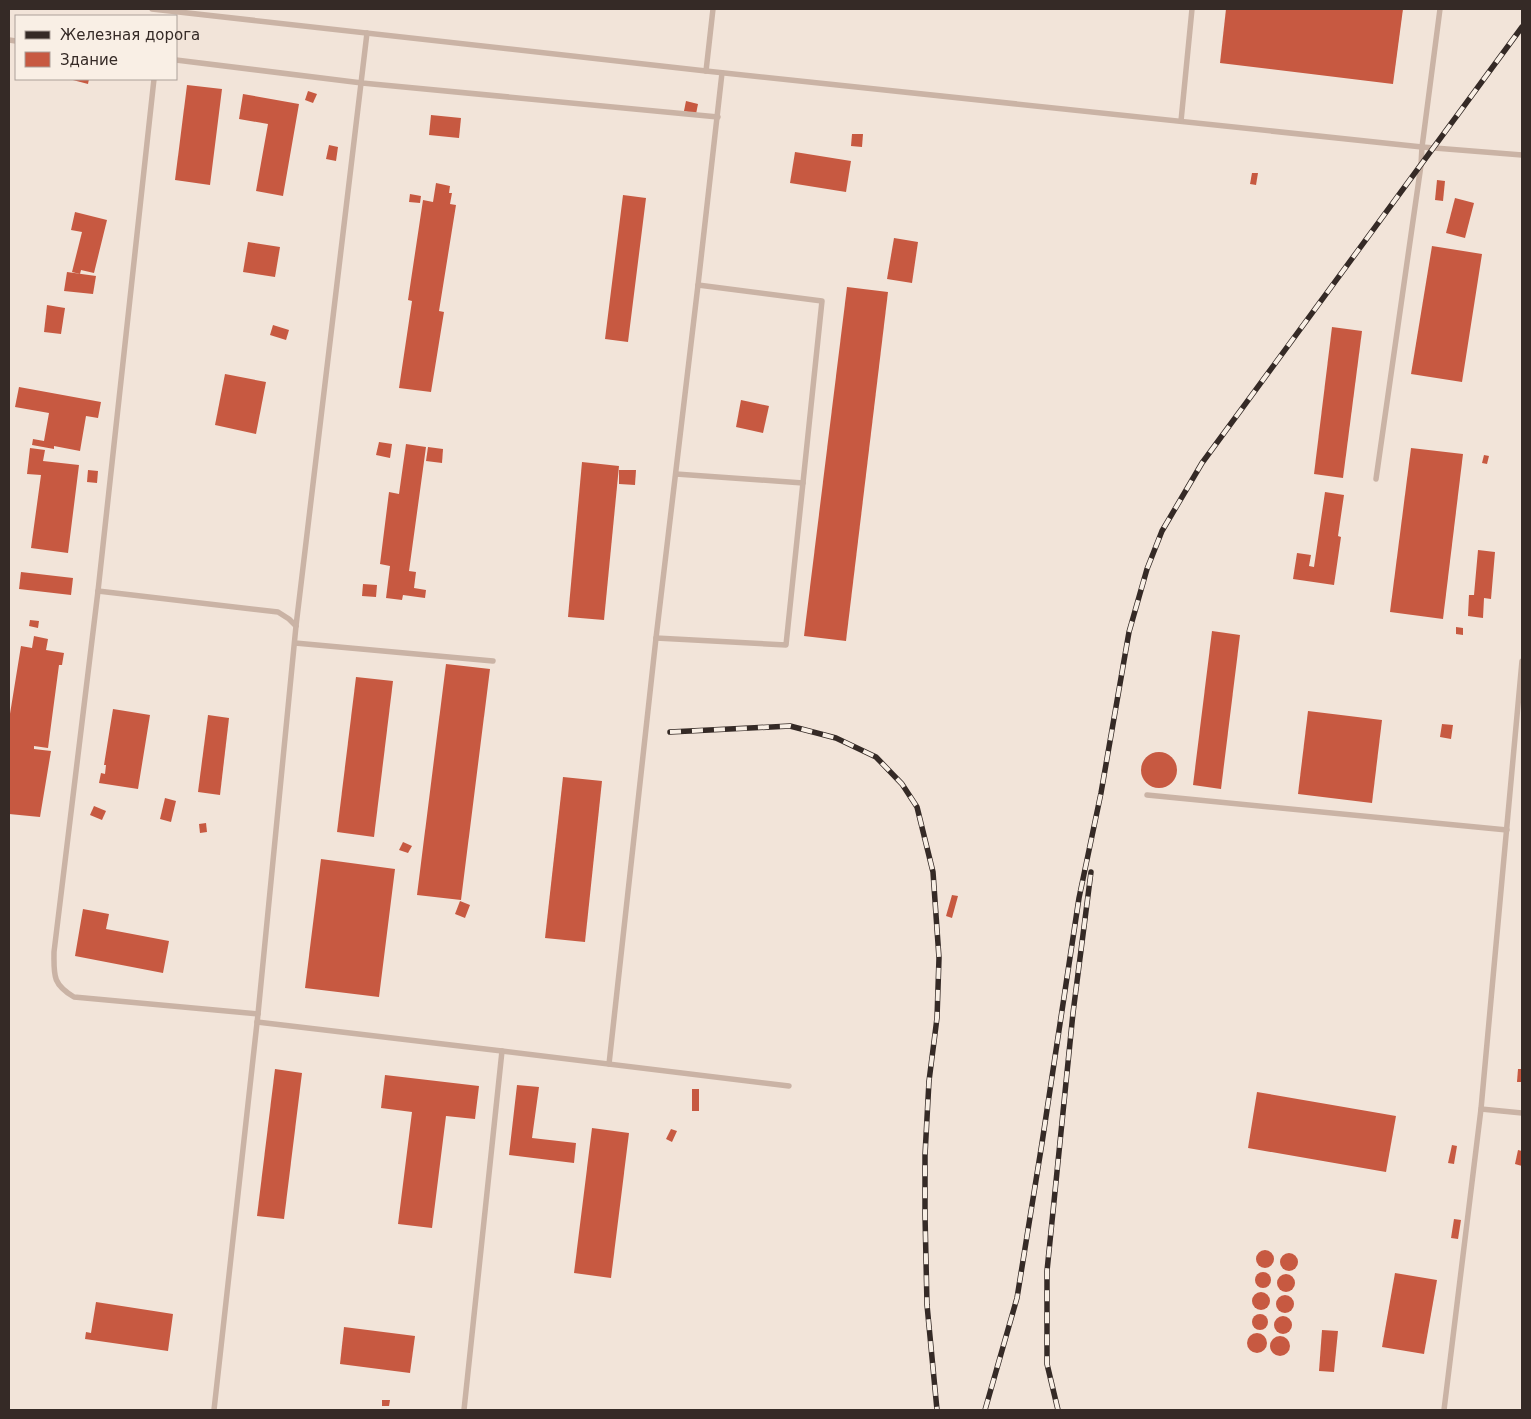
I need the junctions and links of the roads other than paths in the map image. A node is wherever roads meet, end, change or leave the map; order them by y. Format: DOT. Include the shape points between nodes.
graph roads {
  1 [pos="152,9"];
  2 [pos="713,9"];
  3 [pos="1192,9"];
  4 [pos="1440,9"];
  5 [pos="367,33"];
  6 [pos="178,60"];
  7 [pos="706,71"];
  8 [pos="722,73"];
  9 [pos="154,80"];
  10 [pos="362,83"];
  11 [pos="718,117"];
  12 [pos="1181,121"];
  13 [pos="1422,146"];
  14 [pos="1522,155"];
  15 [pos="698,285"];
  16 [pos="676,474"];
  17 [pos="1376,479"];
  18 [pos="803,483"];
  19 [pos="98,591"];
  20 [pos="296,626"];
  21 [pos="656,638"];
  22 [pos="295,642"];
  23 [pos="493,661"];
  24 [pos="1522,661"];
  25 [pos="1147,796"];
  26 [pos="1507,830"];
  27 [pos="258,1014"];
  28 [pos="257,1022"];
  29 [pos="502,1051"];
  30 [pos="609,1064"];
  31 [pos="789,1086"];
  32 [pos="1481,1109"];
  33 [pos="1522,1113"];
  34 [pos="214,1410"];
  35 [pos="464,1410"];
  36 [pos="1444,1410"];
  1 -- 5 [label="lane"];
  2 -- 7 [label="lane"];
  3 -- 12 [label="lane"];
  4 -- 13 [label="lane"];
  5 -- 7 [label="lane"];
  5 -- 10 [label="lane"];
  6 -- 10 [label="lane"];
  7 -- 8 [label="lane"];
  8 -- 11 [label="lane"];
  8 -- 12 [label="lane"];
  9 -- 19 [label="lane"];
  10 -- 11 [label="lane"];
  10 -- 20 [label="lane"];
  11 -- 15 [label="lane"];
  12 -- 13 [label="lane"];
  13 -- 14 [label="lane"];
  13 -- 17 [label="lane"];
  15 -- 16 [label="lane"];
  15 -- 18 [label="lane" via="822,301"];
  16 -- 18 [label="lane"];
  16 -- 21 [label="lane"];
  18 -- 21 [label="lane" via="786,645"];
  19 -- 20 [label="lane" via="278,612"];
  19 -- 27 [label="lane" via="54,952 54,976 63,991 74,997"];
  20 -- 22 [label="lane"];
  21 -- 30 [label="lane"];
  22 -- 23 [label="lane"];
  22 -- 27 [label="lane"];
  24 -- 26 [label="lane"];
  25 -- 26 [label="lane"];
  26 -- 32 [label="lane"];
  27 -- 28 [label="lane"];
  28 -- 29 [label="lane"];
  28 -- 34 [label="lane"];
  29 -- 30 [label="lane"];
  29 -- 35 [label="lane"];
  30 -- 31 [label="lane"];
  32 -- 33 [label="lane"];
  32 -- 36 [label="lane"];
}
